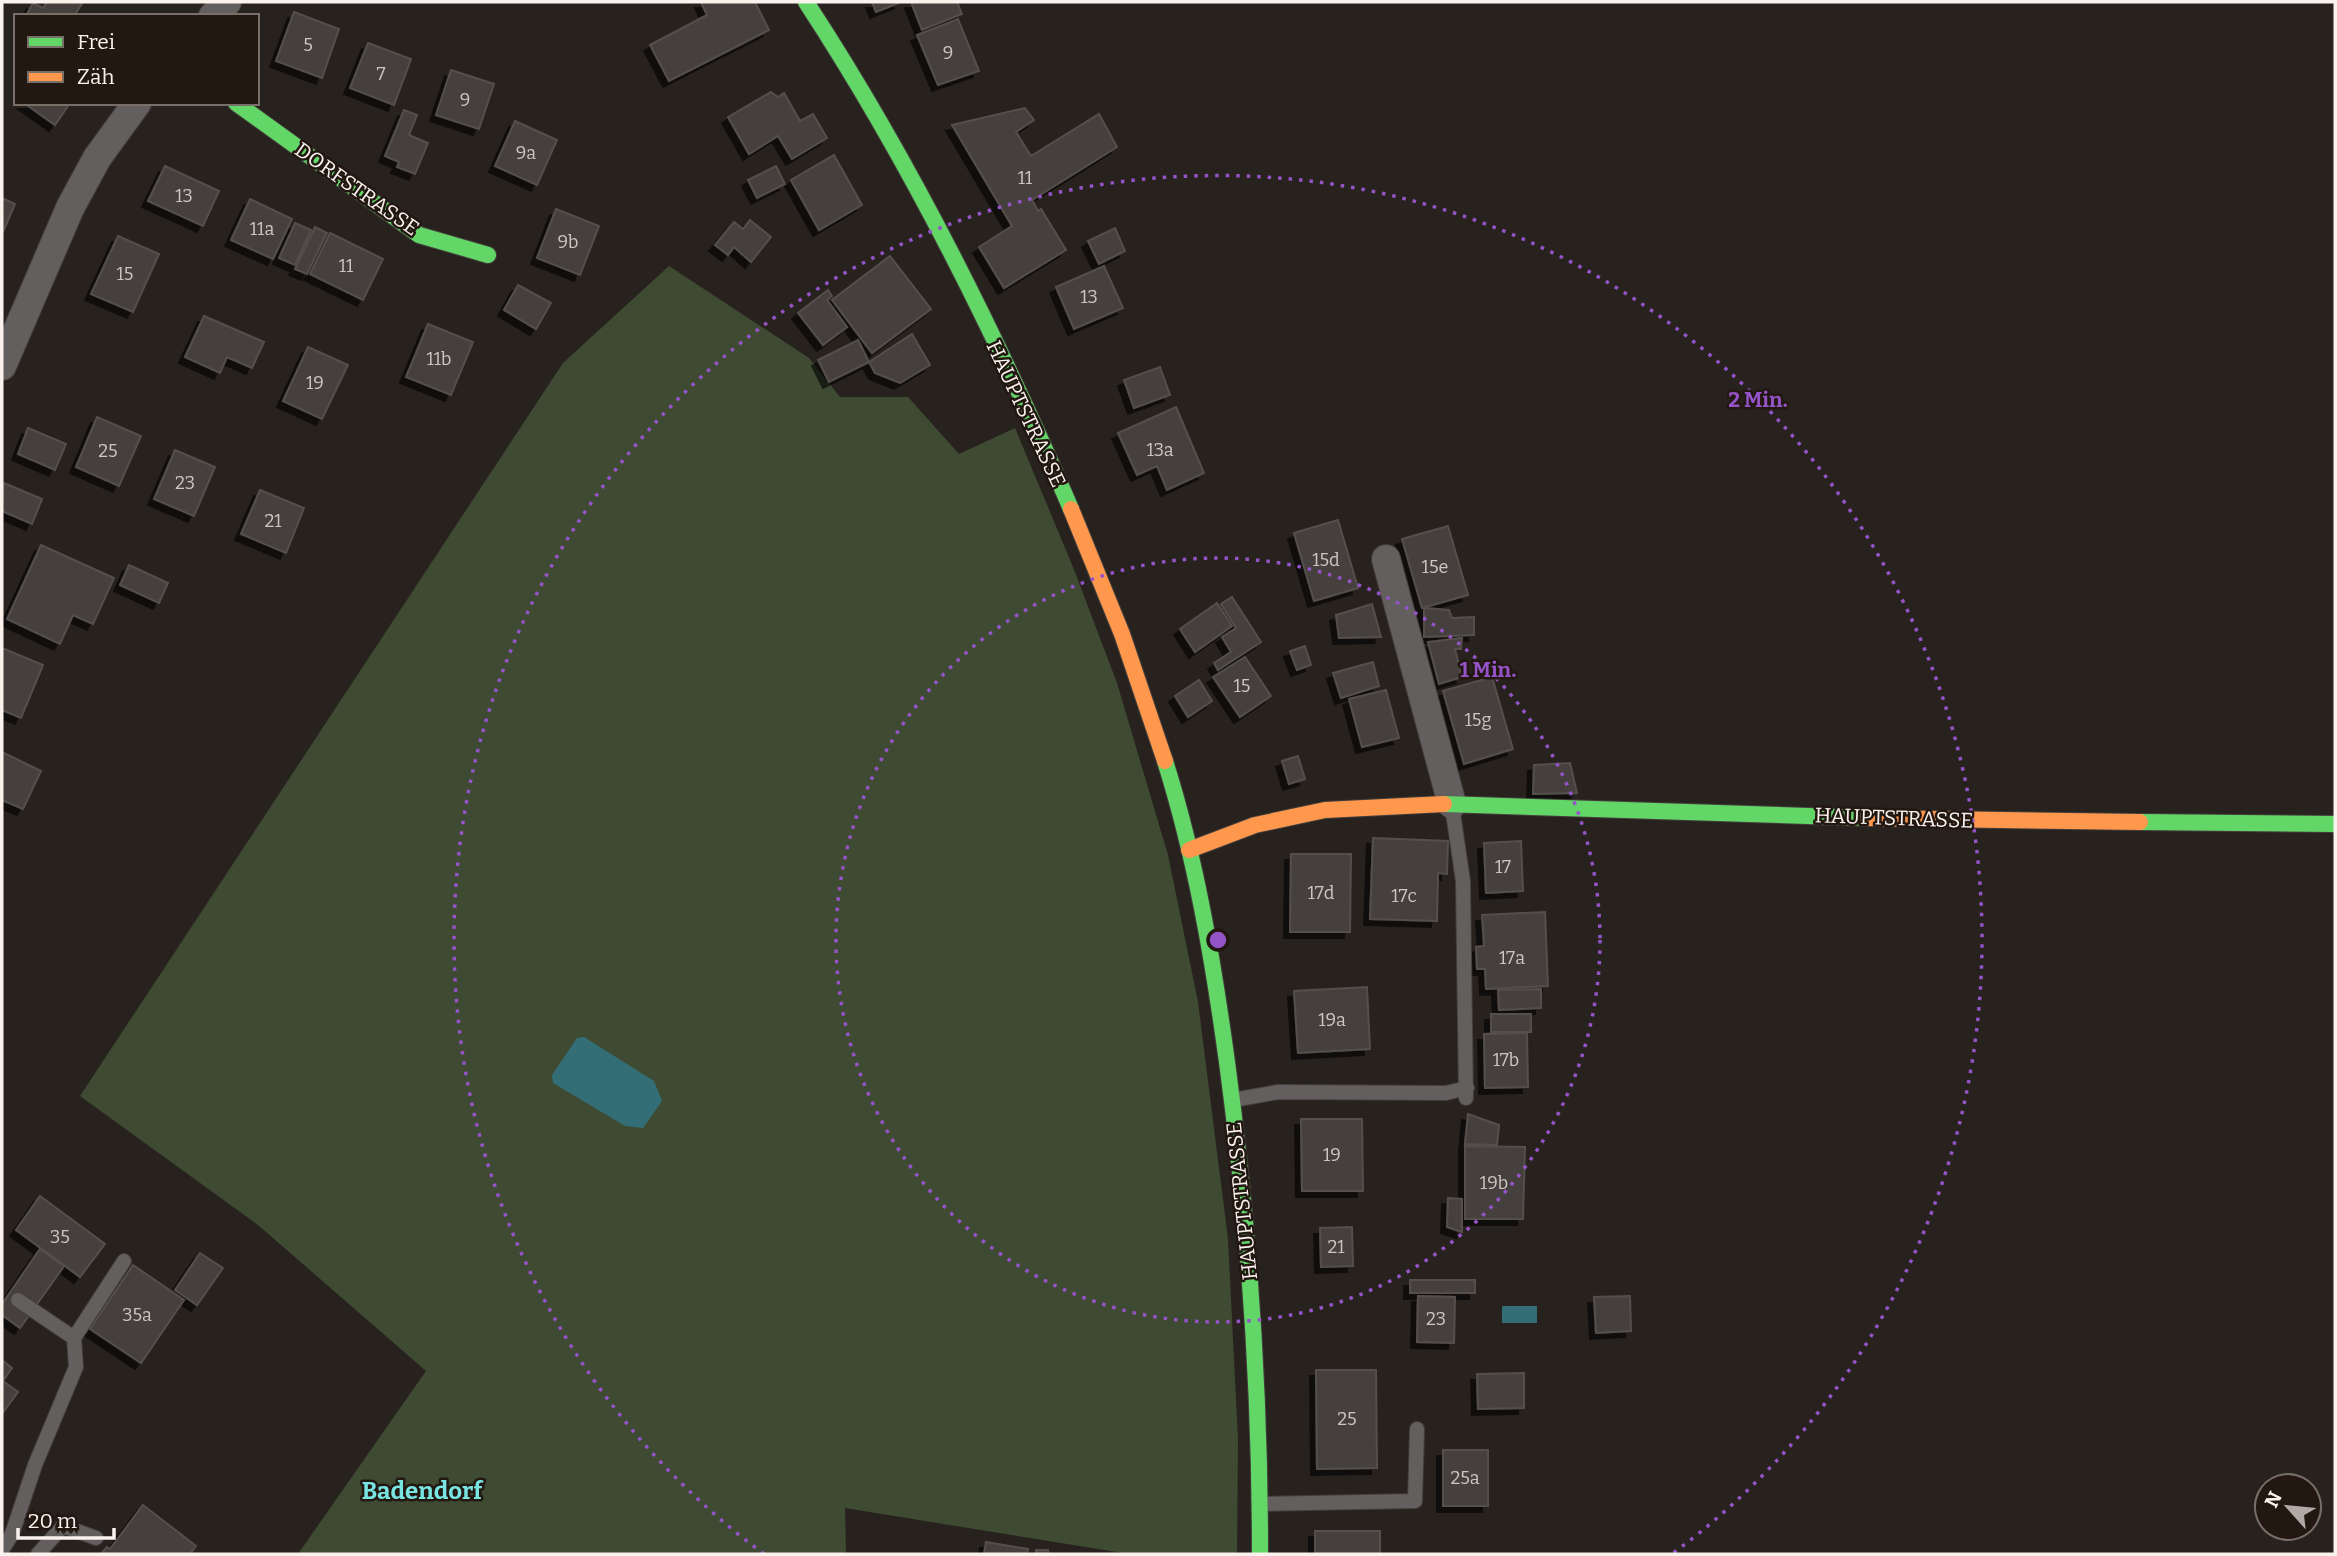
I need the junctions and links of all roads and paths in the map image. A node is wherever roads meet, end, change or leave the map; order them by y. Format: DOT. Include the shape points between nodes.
graph roads {
  1 [pos="806,2"];
  2 [pos="136,105"];
  3 [pos="239,105"];
  4 [pos="488,255"];
  5 [pos="2,366"];
  6 [pos="1386,559"];
  7 [pos="1452,804"];
  8 [pos="2335,824"];
  9 [pos="1189,850"];
  10 [pos="1231,1100"];
  11 [pos="124,1261"];
  12 [pos="18,1300"];
  13 [pos="74,1338"];
  14 [pos="1417,1429"];
  15 [pos="1261,1504"];
  16 [pos="96,1538"];
  17 [pos="2,1550"];
  18 [pos="38,1554"];
  19 [pos="1260,1554"];
  1 -- 9 [label="main road, HAUPTSTRASSE" via="884,127 1019,393 1093,559 1127,650"];
  2 -- 5 [label="street" via="97,158 70,208"];
  3 -- 4 [label="main road, DORFSTRASSE" via="419,235"];
  6 -- 7 [label="street"];
  7 -- 8 [label="main road, HAUPTSTRASSE" via="1967,821"];
  7 -- 9 [label="main road, HAUPTSTRASSE" via="1325,810 1255,825"];
  7 -- 10 [label="lane" via="1463,881 1466,1093 1279,1092"];
  9 -- 10 [label="main road, HAUPTSTRASSE" via="1219,998"];
  10 -- 15 [label="main road, HAUPTSTRASSE" via="1249,1237"];
  11 -- 13 [label="lane"];
  12 -- 13 [label="lane"];
  13 -- 17 [label="lane" via="76,1367"];
  14 -- 15 [label="lane" via="1415,1501"];
  15 -- 19 [label="main road, HAUPTSTRASSE"];
  16 -- 18 [label="lane" via="63,1526"];
}
